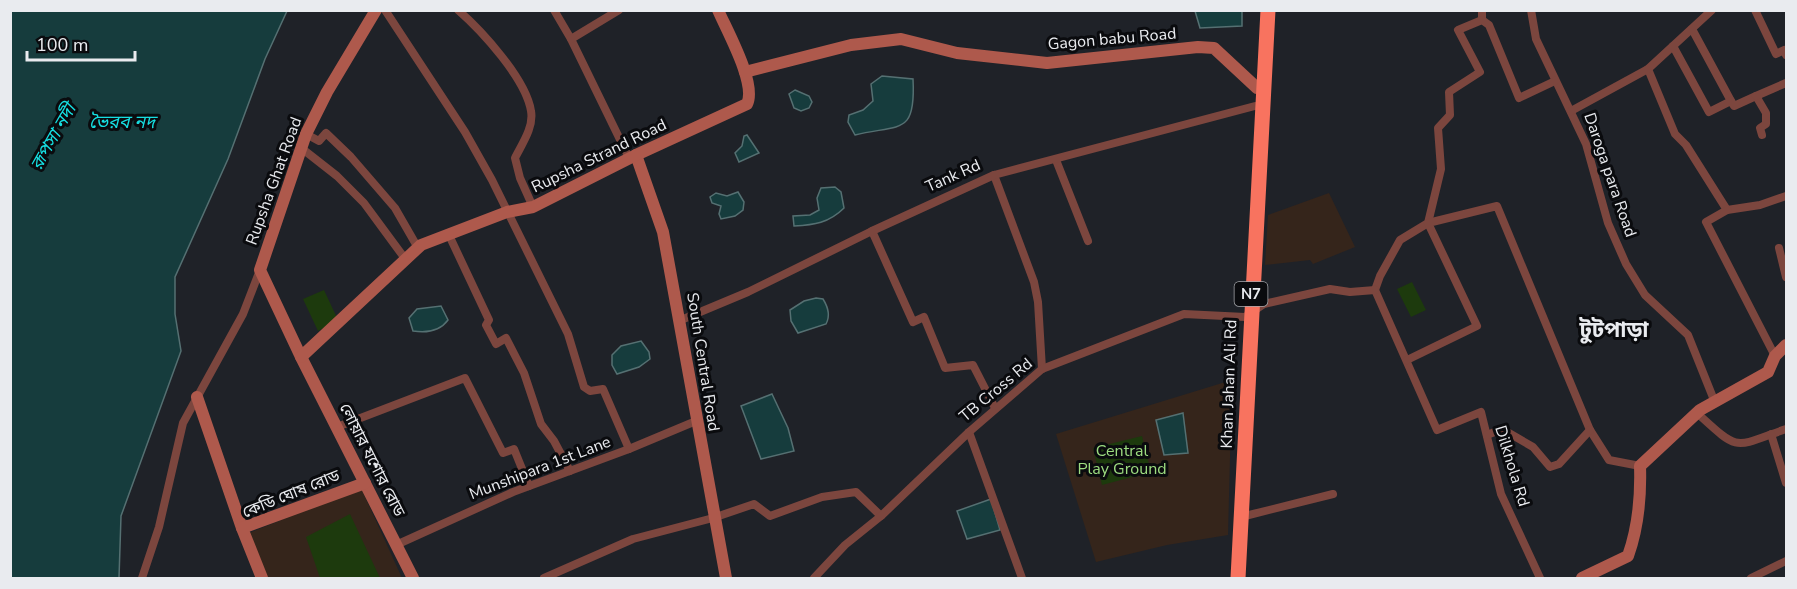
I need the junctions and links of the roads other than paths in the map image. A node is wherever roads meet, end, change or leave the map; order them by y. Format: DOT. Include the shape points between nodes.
graph roads {
  1 [pos="376,10"];
  2 [pos="385,10"];
  3 [pos="458,10"];
  4 [pos="554,10"];
  5 [pos="619,10"];
  6 [pos="718,10"];
  7 [pos="1261,10"];
  8 [pos="1268,10"];
  9 [pos="1482,10"];
  10 [pos="1531,10"];
  11 [pos="1712,10"];
  12 [pos="1755,10"];
  13 [pos="1482,20"];
  14 [pos="1692,29"];
  15 [pos="571,39"];
  16 [pos="1673,46"];
  17 [pos="1786,55"];
  18 [pos="1648,69"];
  19 [pos="744,72"];
  20 [pos="1555,81"];
  21 [pos="1786,83"];
  22 [pos="1257,88"];
  23 [pos="1756,96"];
  24 [pos="1731,101"];
  25 [pos="1254,106"];
  26 [pos="1571,111"];
  27 [pos="306,134"];
  28 [pos="1762,135"];
  29 [pos="300,147"];
  30 [pos="632,157"];
  31 [pos="1056,160"];
  32 [pos="994,175"];
  33 [pos="1786,196"];
  34 [pos="533,207"];
  35 [pos="1727,210"];
  36 [pos="507,212"];
  37 [pos="1428,223"];
  38 [pos="872,231"];
  39 [pos="448,233"];
  40 [pos="1088,241"];
  41 [pos="417,248"];
  42 [pos="1779,248"];
  43 [pos="406,260"];
  44 [pos="260,270"];
  45 [pos="1786,277"];
  46 [pos="1375,290"];
  47 [pos="1247,314"];
  48 [pos="681,320"];
  49 [pos="1786,345"];
  50 [pos="1775,356"];
  51 [pos="301,357"];
  52 [pos="1407,360"];
  53 [pos="1042,369"];
  54 [pos="197,397"];
  55 [pos="1714,400"];
  56 [pos="995,408"];
  57 [pos="1697,413"];
  58 [pos="696,421"];
  59 [pos="337,427"];
  60 [pos="1786,429"];
  61 [pos="1590,430"];
  62 [pos="969,432"];
  63 [pos="1771,434"];
  64 [pos="1487,435"];
  65 [pos="629,449"];
  66 [pos="1640,466"];
  67 [pos="570,471"];
  68 [pos="365,483"];
  69 [pos="1786,483"];
  70 [pos="529,486"];
  71 [pos="1334,494"];
  72 [pos="881,516"];
  73 [pos="1241,517"];
  74 [pos="713,518"];
  75 [pos="242,528"];
  76 [pos="396,546"];
  77 [pos="1786,561"];
  78 [pos="1584,578"];
  79 [pos="141,579"];
  80 [pos="262,579"];
  81 [pos="413,579"];
  82 [pos="544,579"];
  83 [pos="726,579"];
  84 [pos="814,579"];
  85 [pos="1022,579"];
  86 [pos="1231,579"];
  87 [pos="1238,579"];
  88 [pos="1540,579"];
  89 [pos="1751,579"];
  1 -- 27 [label="street, Rupsha Ghat Road"];
  2 -- 36 [label="street" via="465,132"];
  3 -- 34 [label="street" via="488,39 522,88 532,111 529,130 515,158"];
  4 -- 15 [label="street"];
  5 -- 15 [label="street"];
  6 -- 19 [label="street, Rupsha Strand Road"];
  7 -- 22 [label="highway, Khan Jahan Ali Rd / N7"];
  8 -- 47 [label="highway, Khan Jahan Ali Rd / N7"];
  9 -- 13 [label="street"];
  10 -- 20 [label="street, Daroga para Road" via="1536,39"];
  11 -- 14 [label="street"];
  12 -- 17 [label="street" via="1776,54 1784,50"];
  13 -- 20 [label="street" via="1490,24 1519,98"];
  13 -- 37 [label="street" via="1458,30 1480,72 1449,92 1450,115 1438,128 1441,169"];
  14 -- 16 [label="street"];
  14 -- 24 [label="street"];
  15 -- 30 [label="street"];
  16 -- 18 [label="street"];
  16 -- 24 [label="street" via="1708,112"];
  18 -- 26 [label="street"];
  18 -- 35 [label="street" via="1676,134"];
  19 -- 22 [label="street, Gagon babu Road" via="851,45 901,39 957,52 1047,63 1198,47 1214,48"];
  19 -- 30 [label="street, Rupsha Strand Road" via="750,93 747,104"];
  20 -- 26 [label="street, Daroga para Road"];
  21 -- 23 [label="street"];
  22 -- 25 [label="highway, Khan Jahan Ali Rd / N7"];
  23 -- 24 [label="street" via="1734,106"];
  23 -- 28 [label="street" via="1766,113 1766,124 1760,128"];
  25 -- 31 [label="street, Tank Rd"];
  25 -- 47 [label="highway, Khan Jahan Ali Rd / N7"];
  26 -- 55 [label="street, Daroga para Road" via="1586,144 1608,223 1626,264 1645,295 1688,335"];
  27 -- 29 [label="street, Rupsha Ghat Road"];
  27 -- 41 [label="street" via="319,141 326,133 351,157 395,208"];
  29 -- 43 [label="street" via="364,203"];
  29 -- 44 [label="street, Rupsha Ghat Road"];
  30 -- 34 [label="street, Rupsha Strand Road"];
  30 -- 48 [label="street, South Central Road" via="663,232"];
  31 -- 32 [label="street, Tank Rd"];
  31 -- 40 [label="street"];
  32 -- 38 [label="street, Tank Rd"];
  32 -- 53 [label="street" via="1034,282"];
  33 -- 35 [label="street"];
  34 -- 36 [label="street, Rupsha Strand Road"];
  35 -- 50 [label="street" via="1706,222"];
  36 -- 39 [label="street, Rupsha Strand Road"];
  36 -- 65 [label="street" via="568,334 584,387 590,391 603,389"];
  37 -- 46 [label="street" via="1400,240"];
  37 -- 52 [label="street" via="1477,326"];
  37 -- 61 [label="street" via="1497,206"];
  38 -- 48 [label="street, Tank Rd"];
  38 -- 56 [label="street" via="914,322 924,317 945,368 973,365"];
  39 -- 41 [label="street, Rupsha Strand Road"];
  39 -- 67 [label="street" via="489,320 486,325 496,344 507,338 524,373 540,424"];
  41 -- 43 [label="street, Rupsha Strand Road"];
  42 -- 45 [label="street"];
  43 -- 51 [label="street, Rupsha Strand Road"];
  44 -- 51 [label="street, লোয়ার যশোর রোড"];
  44 -- 54 [label="street" via="243,314"];
  46 -- 47 [label="street" via="1330,289 1264,304"];
  46 -- 52 [label="street, Dilkhola Rd"];
  47 -- 53 [label="street, TB Cross Rd" via="1184,314"];
  47 -- 73 [label="highway, Khan Jahan Ali Rd / N7"];
  47 -- 86 [label="highway, Khan Jahan Ali Rd / N7"];
  48 -- 58 [label="street, South Central Road"];
  49 -- 50 [label="street"];
  50 -- 55 [label="street" via="1763,376"];
  51 -- 59 [label="street, লোয়ার যশোর রোড"];
  52 -- 64 [label="street, Dilkhola Rd" via="1437,430 1481,412"];
  53 -- 56 [label="street, TB Cross Rd"];
  54 -- 75 [label="street"];
  54 -- 79 [label="street" via="183,423 159,528"];
  55 -- 57 [label="street"];
  56 -- 62 [label="street, TB Cross Rd"];
  57 -- 63 [label="street" via="1729,442 1742,444"];
  57 -- 66 [label="street"];
  58 -- 65 [label="street, Munshipara 1st Lane"];
  58 -- 74 [label="street, South Central Road"];
  59 -- 68 [label="street, লোয়ার যশোর রোড"];
  59 -- 70 [label="street" via="465,378 503,453 514,449"];
  60 -- 63 [label="street"];
  61 -- 64 [label="street" via="1559,464 1550,467 1533,447 1502,429"];
  61 -- 66 [label="street" via="1609,460"];
  62 -- 72 [label="street, TB Cross Rd"];
  62 -- 85 [label="street"];
  63 -- 69 [label="street"];
  64 -- 88 [label="street, Dilkhola Rd" via="1501,494"];
  65 -- 67 [label="street, Munshipara 1st Lane"];
  66 -- 78 [label="street" via="1634,537 1628,556"];
  67 -- 70 [label="street, Munshipara 1st Lane"];
  68 -- 75 [label="street, কেডি ঘোষ রোড"];
  68 -- 76 [label="street, লোয়ার যশোর রোড"];
  70 -- 76 [label="street, Munshipara 1st Lane"];
  71 -- 73 [label="street"];
  72 -- 74 [label="street" via="856,492 822,497 770,516 754,504"];
  72 -- 84 [label="street, TB Cross Rd" via="845,545"];
  73 -- 87 [label="highway, Khan Jahan Ali Rd / N7"];
  74 -- 82 [label="street" via="633,539"];
  74 -- 83 [label="street, South Central Road"];
  75 -- 80 [label="street, কেডি ঘোষ রোড"];
  76 -- 81 [label="street, লোয়ার যশোর রোড"];
  77 -- 89 [label="street"];
}
